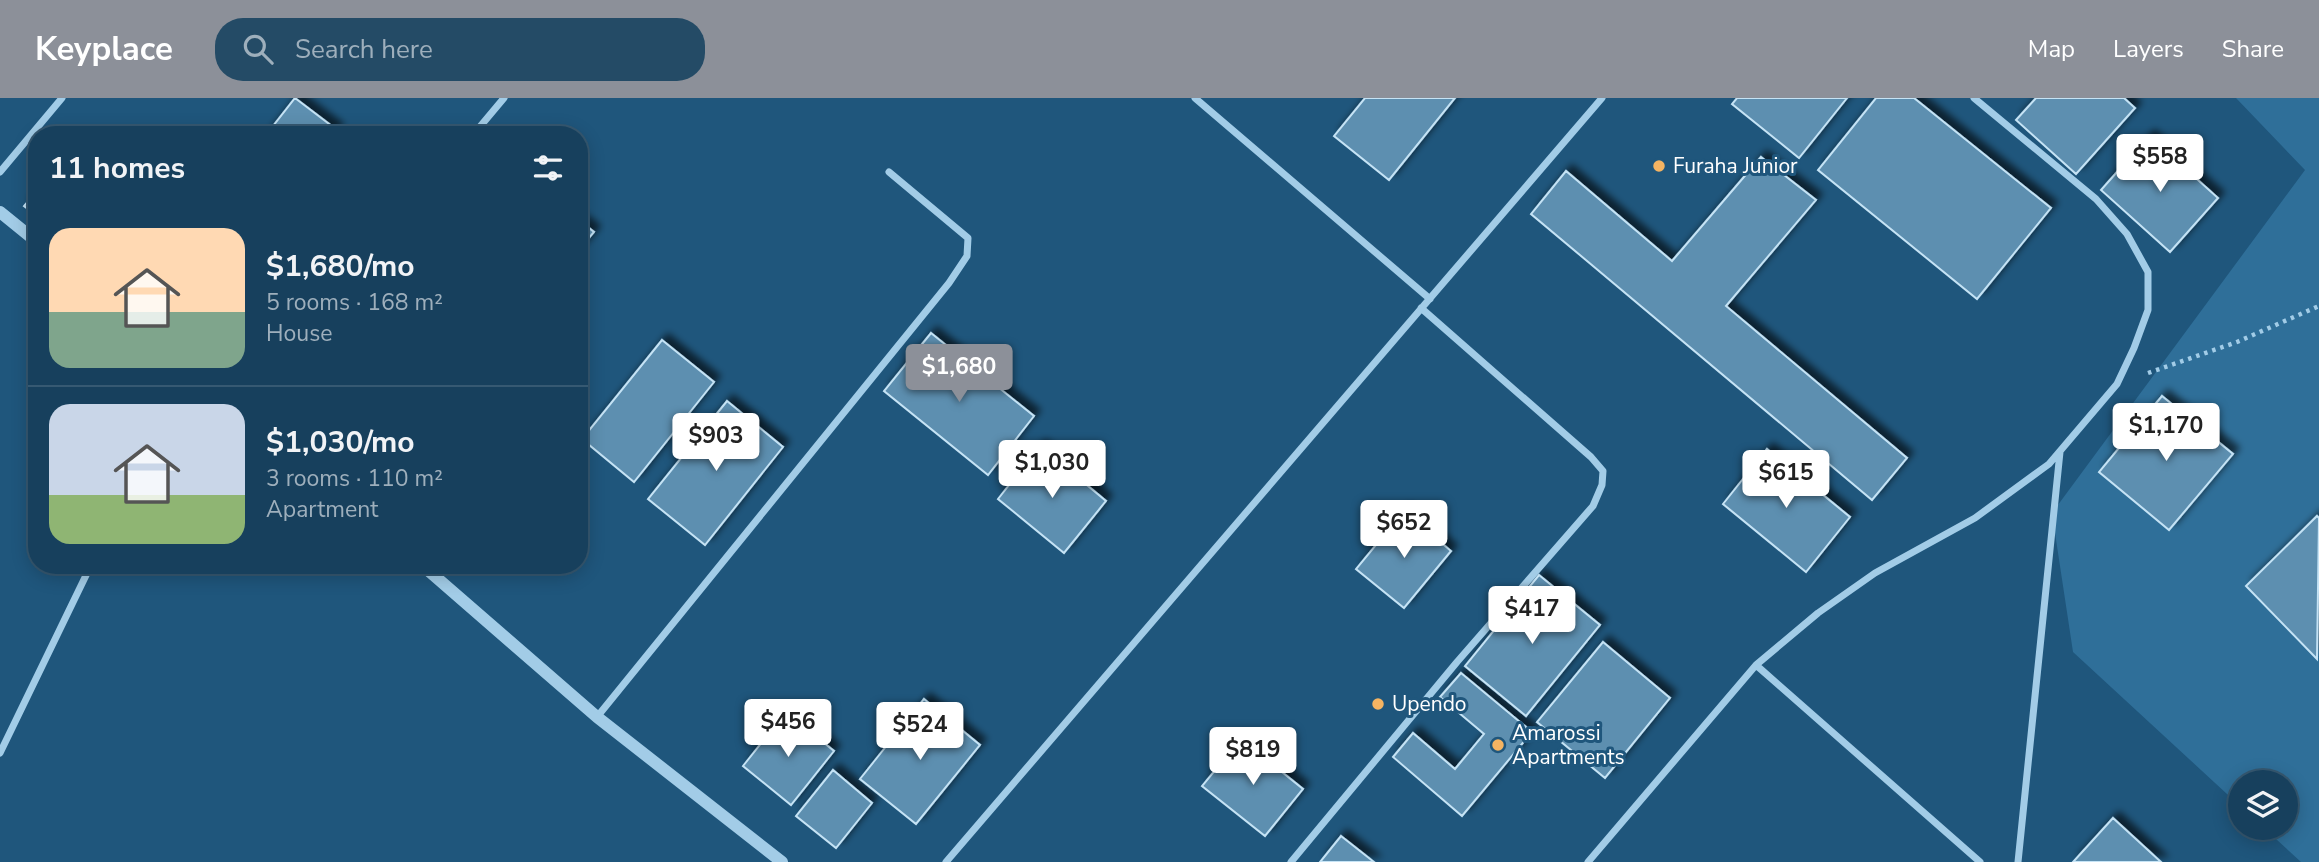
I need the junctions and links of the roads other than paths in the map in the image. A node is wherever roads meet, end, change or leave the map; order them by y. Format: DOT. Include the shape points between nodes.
graph roads {
  1 [pos="62,98"];
  2 [pos="504,98"];
  3 [pos="1195,98"];
  4 [pos="1602,98"];
  5 [pos="1974,98"];
  6 [pos="39,126"];
  7 [pos="480,126"];
  8 [pos="28,139"];
  9 [pos="0,172"];
  10 [pos="889,172"];
  11 [pos="0,212"];
  12 [pos="28,235"];
  13 [pos="1430,299"];
  14 [pos="1421,308"];
  15 [pos="2060,451"];
  16 [pos="87,574"];
  17 [pos="432,574"];
  18 [pos="1756,665"];
  19 [pos="597,717"];
  20 [pos="0,753"];
  21 [pos="782,862"];
  22 [pos="946,862"];
  23 [pos="1291,862"];
  24 [pos="1588,862"];
  25 [pos="1980,862"];
  26 [pos="2018,862"];
  1 -- 6 [label="street"];
  2 -- 7 [label="street"];
  3 -- 13 [label="street"];
  4 -- 13 [label="street"];
  5 -- 15 [label="street" via="2096,198 2127,234 2148,272 2148,310 2118,384"];
  8 -- 9 [label="street"];
  10 -- 19 [label="street" via="968,238 967,256"];
  11 -- 12 [label="street"];
  13 -- 14 [label="street"];
  14 -- 22 [label="street"];
  14 -- 23 [label="street" via="1591,457 1602,471 1602,485 1592,506"];
  15 -- 18 [label="street" via="1975,518 1875,573 1818,612"];
  15 -- 26 [label="street"];
  16 -- 20 [label="street"];
  17 -- 19 [label="street"];
  18 -- 24 [label="street"];
  18 -- 25 [label="street"];
  19 -- 21 [label="street"];
}
